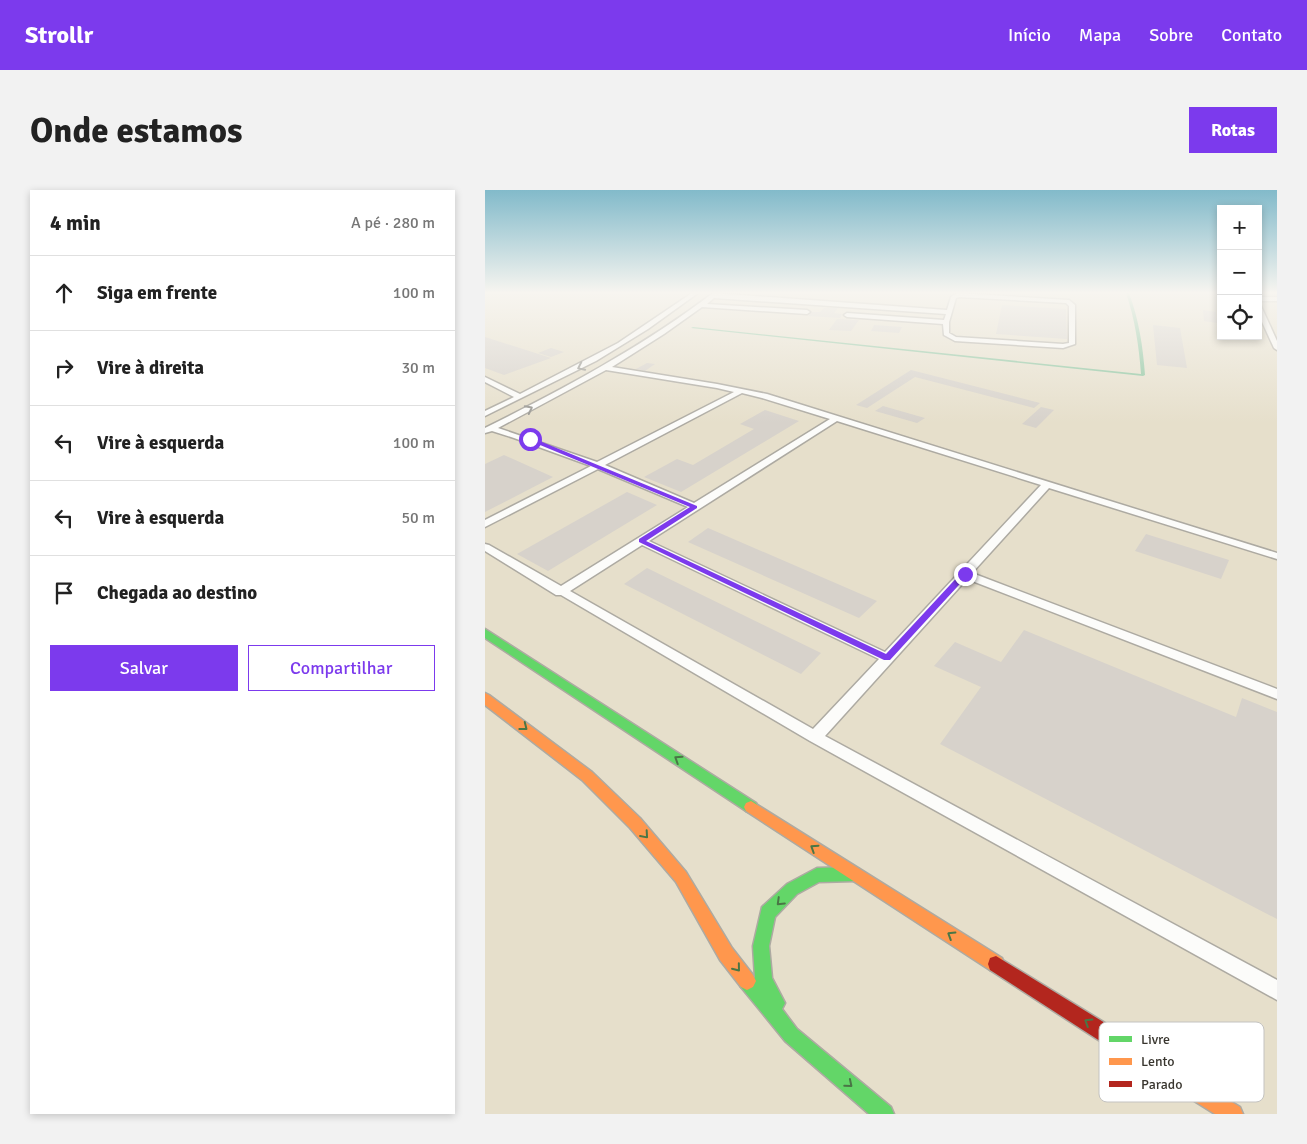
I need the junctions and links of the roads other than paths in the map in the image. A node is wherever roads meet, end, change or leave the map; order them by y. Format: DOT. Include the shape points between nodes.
graph roads {
  1 [pos="634,336"];
  2 [pos="655,336"];
  3 [pos="950,336"];
  4 [pos="1072,336"];
  5 [pos="1272,336"];
  6 [pos="1277,348"];
  7 [pos="606,368"];
  8 [pos="490,384"];
  9 [pos="741,391"];
  10 [pos="520,397"];
  11 [pos="485,414"];
  12 [pos="835,419"];
  13 [pos="488,429"];
  14 [pos="599,466"];
  15 [pos="1047,484"];
  16 [pos="695,507"];
  17 [pos="485,524"];
  18 [pos="641,541"];
  19 [pos="485,547"];
  20 [pos="1277,556"];
  21 [pos="965,574"];
  22 [pos="559,592"];
  23 [pos="485,633"];
  24 [pos="887,658"];
  25 [pos="1277,694"];
  26 [pos="485,698"];
  27 [pos="815,737"];
  28 [pos="854,874"];
  29 [pos="1277,990"];
  30 [pos="1099,1029"];
  31 [pos="791,1035"];
  32 [pos="1214,1102"];
  33 [pos="884,1114"];
  34 [pos="1233,1114"];
  1 -- 10 [label="lane, one-way" via="589,363"];
  2 -- 7 [label="lane"];
  3 -- 4 [label="lane" via="1063,346 1072,344"];
  5 -- 6 [label="lane"];
  7 -- 9 [label="lane"];
  13 -- 7 [label="lane, one-way"];
  8 -- 10 [label="lane"];
  9 -- 12 [label="lane"];
  9 -- 14 [label="lane"];
  10 -- 11 [label="lane"];
  12 -- 15 [label="lane"];
  12 -- 16 [label="lane"];
  13 -- 14 [label="lane" via="530,439"];
  14 -- 16 [label="lane"];
  14 -- 17 [label="lane"];
  15 -- 20 [label="lane"];
  15 -- 21 [label="lane"];
  16 -- 18 [label="lane"];
  18 -- 22 [label="lane"];
  18 -- 24 [label="lane"];
  19 -- 22 [label="lane"];
  21 -- 24 [label="lane"];
  21 -- 25 [label="lane"];
  22 -- 27 [label="lane"];
  28 -- 23 [label="street, one-way"];
  24 -- 27 [label="lane"];
  26 -- 31 [label="street, one-way" via="587,776 635,823 681,877 726,954"];
  27 -- 29 [label="lane"];
  30 -- 28 [label="street, one-way"];
  28 -- 31 [label="street, one-way" via="817,875 792,889 768,913 761,946 764,980"];
  31 -- 33 [label="street, one-way"];
  34 -- 32 [label="street, one-way"];
}
